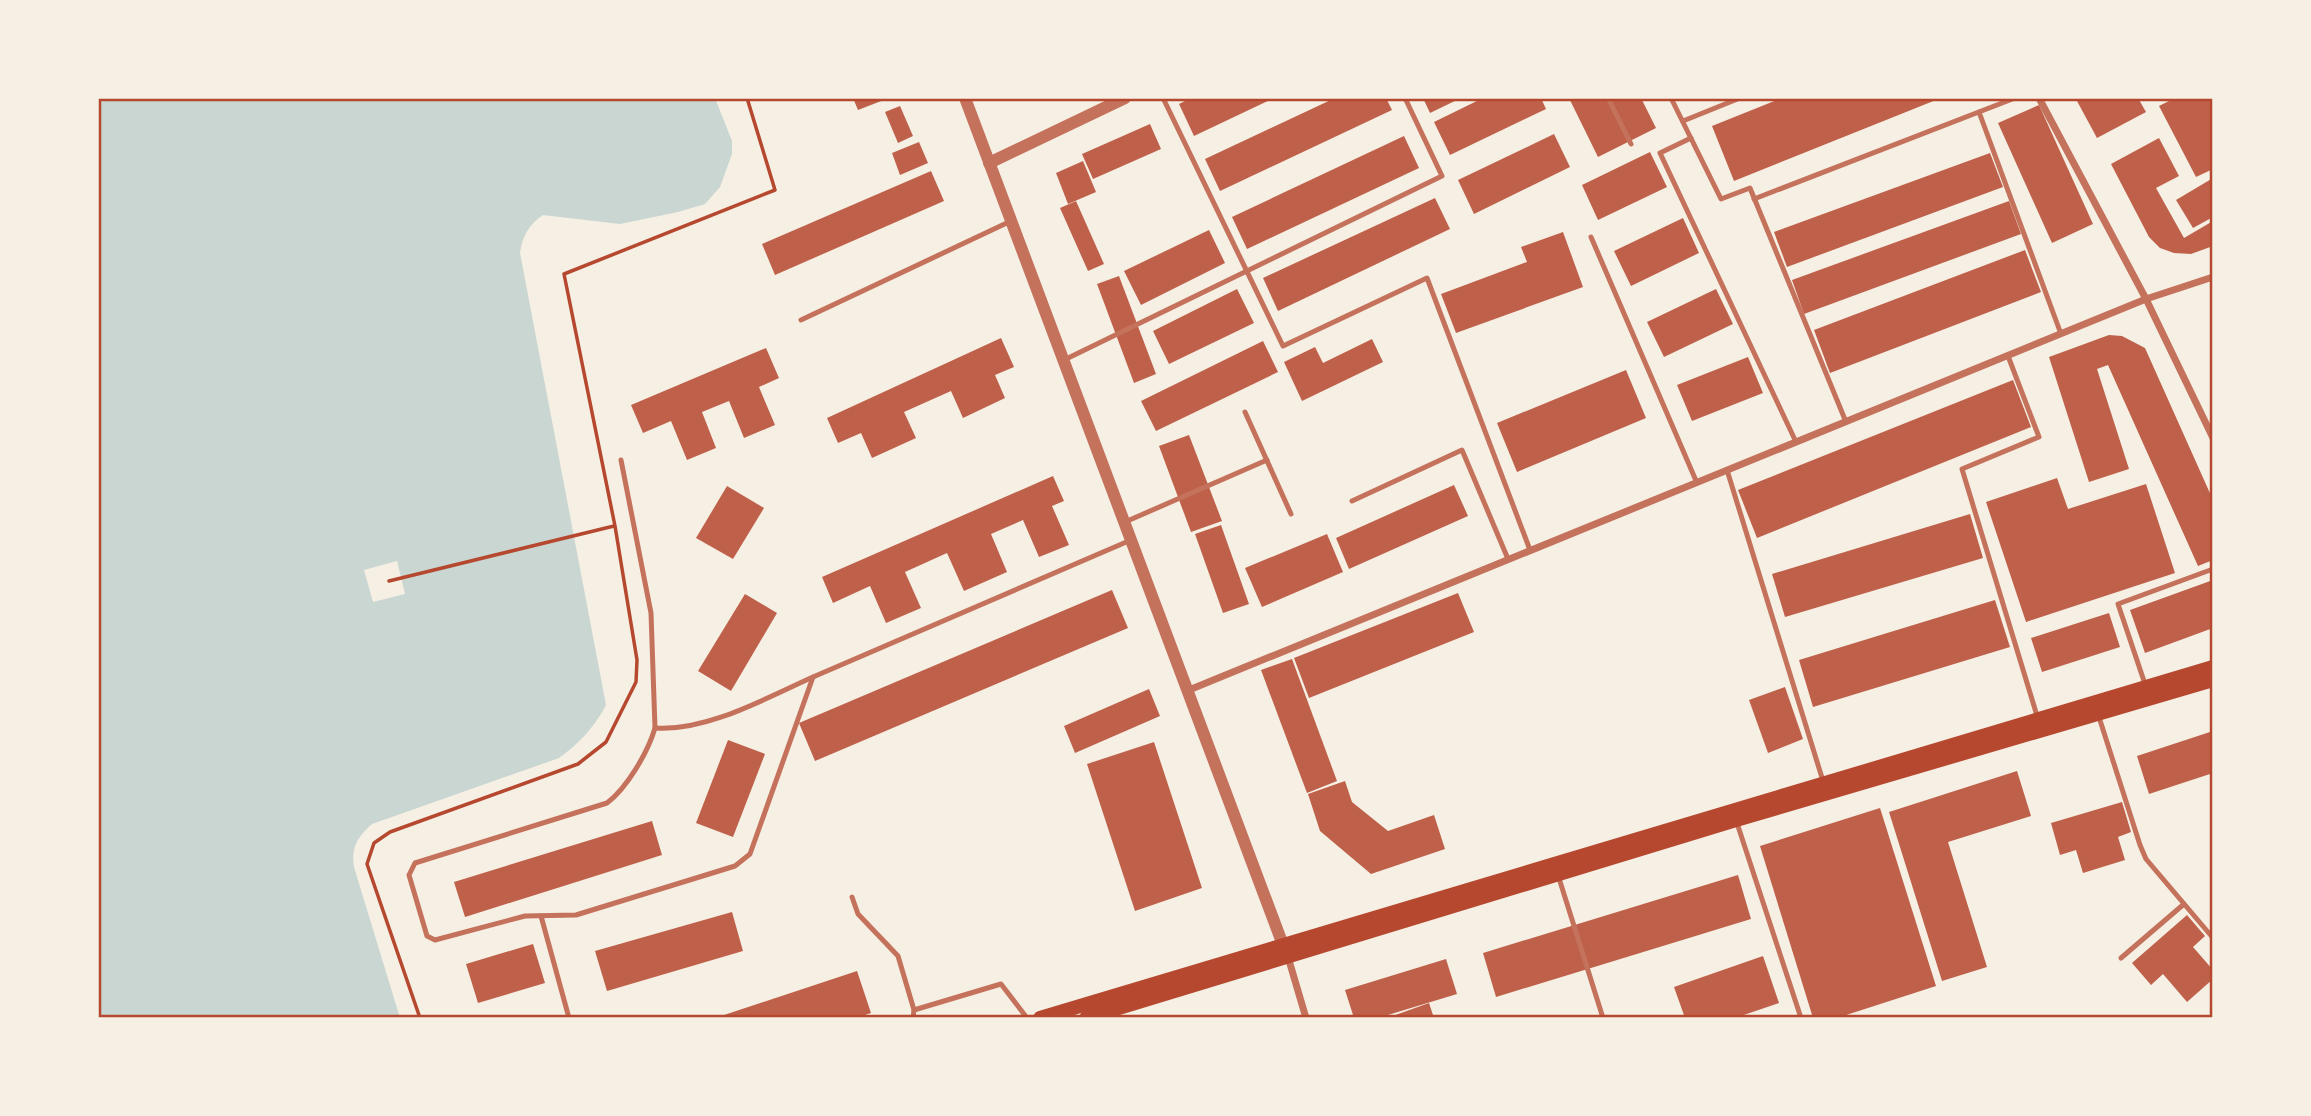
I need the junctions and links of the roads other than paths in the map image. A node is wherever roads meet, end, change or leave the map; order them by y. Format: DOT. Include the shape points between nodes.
graph roads {
  1 [pos="965,98"];
  2 [pos="1125,98"];
  3 [pos="1163,98"];
  4 [pos="1405,98"];
  5 [pos="1608,98"];
  6 [pos="1671,98"];
  7 [pos="1740,98"];
  8 [pos="2015,98"];
  9 [pos="2039,98"];
  10 [pos="1979,112"];
  11 [pos="1682,121"];
  12 [pos="1691,138"];
  13 [pos="1631,144"];
  14 [pos="989,163"];
  15 [pos="1754,199"];
  16 [pos="1012,221"];
  17 [pos="1591,237"];
  18 [pos="1246,271"];
  19 [pos="2213,278"];
  20 [pos="2146,299"];
  21 [pos="801,320"];
  22 [pos="2061,334"];
  23 [pos="2008,356"];
  24 [pos="1064,360"];
  25 [pos="1245,412"];
  26 [pos="1846,422"];
  27 [pos="2213,438"];
  28 [pos="1796,442"];
  29 [pos="621,460"];
  30 [pos="1267,460"];
  31 [pos="1727,470"];
  32 [pos="1697,483"];
  33 [pos="1352,501"];
  34 [pos="1291,514"];
  35 [pos="1125,522"];
  36 [pos="1132,539"];
  37 [pos="1531,550"];
  38 [pos="1508,559"];
  39 [pos="2213,569"];
  40 [pos="2213,667"];
  41 [pos="813,677"];
  42 [pos="2213,680"];
  43 [pos="2147,687"];
  44 [pos="1189,690"];
  45 [pos="2098,714"];
  46 [pos="2038,719"];
  47 [pos="655,728"];
  48 [pos="1824,783"];
  49 [pos="1736,821"];
  50 [pos="1558,875"];
  51 [pos="852,897"];
  52 [pos="2184,904"];
  53 [pos="541,916"];
  54 [pos="2213,937"];
  55 [pos="1285,950"];
  56 [pos="2121,958"];
  57 [pos="914,1010"];
  58 [pos="1800,1017"];
  59 [pos="569,1018"];
  60 [pos="913,1018"];
  61 [pos="1027,1018"];
  62 [pos="1040,1018"];
  63 [pos="1086,1018"];
  64 [pos="1306,1018"];
  65 [pos="1603,1018"];
  66 [pos="1792,1018"];
  1 -- 14 [label="street"];
  2 -- 14 [label="street"];
  3 -- 18 [label="lane"];
  4 -- 18 [label="lane" via="1442,176"];
  5 -- 13 [label="lane"];
  6 -- 11 [label="lane"];
  7 -- 11 [label="lane"];
  8 -- 10 [label="lane"];
  9 -- 20 [label="street"];
  10 -- 15 [label="lane"];
  10 -- 22 [label="lane"];
  11 -- 12 [label="lane"];
  12 -- 15 [label="lane" via="1721,199 1749,188"];
  12 -- 28 [label="lane" via="1660,153"];
  14 -- 16 [label="street"];
  15 -- 26 [label="lane"];
  16 -- 21 [label="lane"];
  16 -- 24 [label="street"];
  17 -- 32 [label="lane"];
  18 -- 24 [label="lane"];
  18 -- 37 [label="lane" via="1283,346 1427,278"];
  19 -- 20 [label="street"];
  20 -- 22 [label="street"];
  20 -- 27 [label="street"];
  22 -- 23 [label="street"];
  23 -- 26 [label="street"];
  23 -- 46 [label="lane" via="2039,437 1962,469"];
  24 -- 35 [label="street"];
  25 -- 30 [label="lane"];
  26 -- 28 [label="street"];
  28 -- 31 [label="street"];
  29 -- 47 [label="lane" via="651,613"];
  30 -- 34 [label="lane"];
  30 -- 35 [label="lane"];
  31 -- 32 [label="street"];
  31 -- 48 [label="lane"];
  32 -- 37 [label="street"];
  33 -- 38 [label="lane" via="1462,450"];
  35 -- 36 [label="street"];
  36 -- 41 [label="lane"];
  36 -- 44 [label="street"];
  37 -- 38 [label="street"];
  38 -- 44 [label="street"];
  39 -- 43 [label="lane" via="2118,604"];
  40 -- 43 [label="main road"];
  41 -- 47 [label="lane" via="707,722"];
  41 -- 53 [label="lane" via="750,854 743,862 576,915"];
  42 -- 45 [label="main road"];
  43 -- 46 [label="main road"];
  44 -- 55 [label="street"];
  45 -- 49 [label="main road"];
  45 -- 52 [label="lane" via="2140,845 2154,870"];
  46 -- 48 [label="main road"];
  47 -- 53 [label="lane" via="622,790 607,803 422,860 410,868 430,939"];
  48 -- 55 [label="main road"];
  49 -- 50 [label="main road"];
  49 -- 58 [label="lane"];
  50 -- 55 [label="main road"];
  50 -- 65 [label="lane"];
  51 -- 57 [label="lane" via="858,914 898,956"];
  52 -- 54 [label="lane"];
  52 -- 56 [label="lane"];
  53 -- 59 [label="lane"];
  55 -- 62 [label="main road"];
  55 -- 63 [label="main road"];
  55 -- 64 [label="street"];
  57 -- 60 [label="lane"];
  57 -- 61 [label="lane" via="1001,984"];
  58 -- 66 [label="lane"];
}
